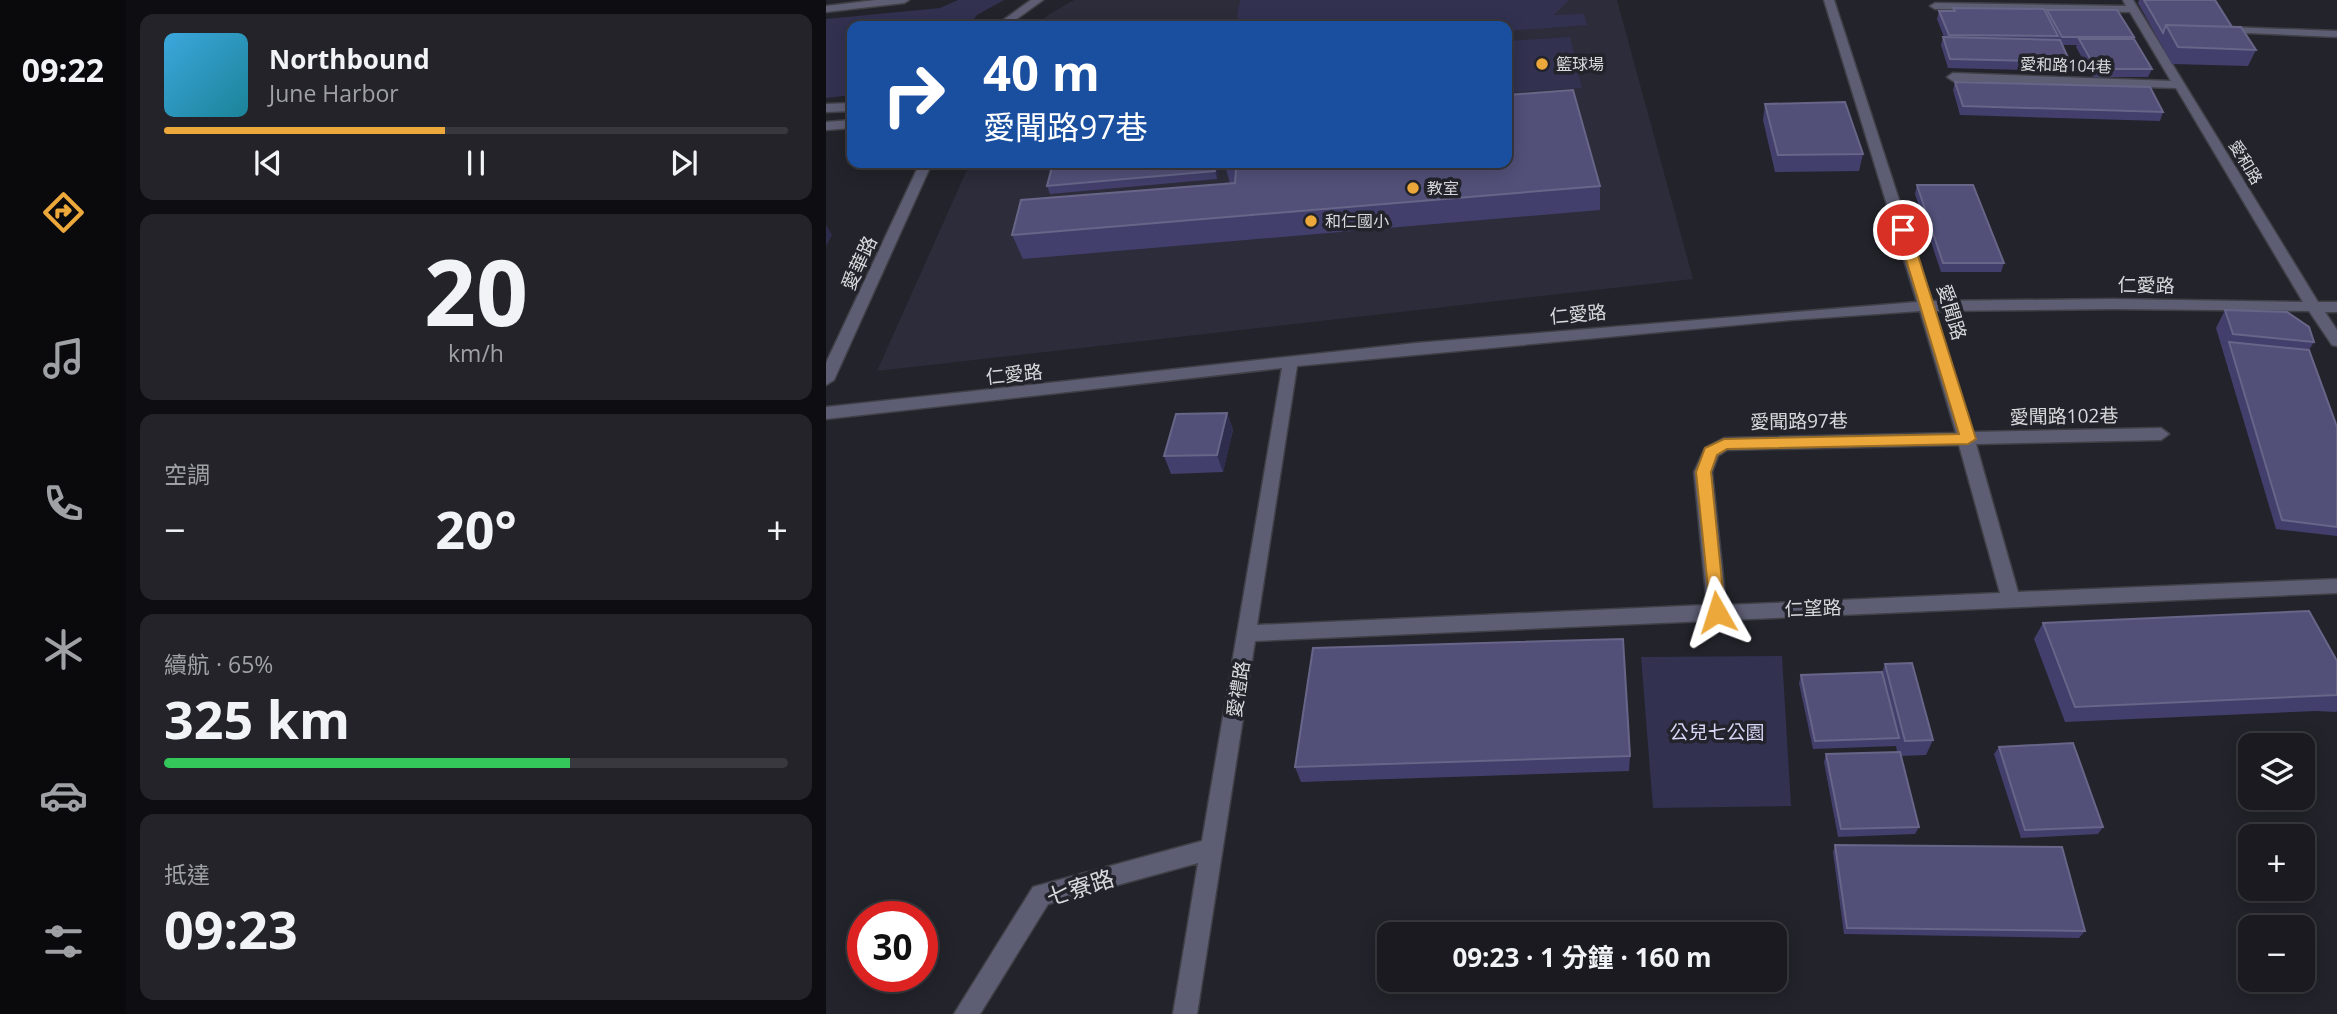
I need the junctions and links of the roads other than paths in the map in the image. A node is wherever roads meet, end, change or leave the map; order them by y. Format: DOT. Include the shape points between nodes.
graph roads {
  1 [pos="904,0"];
  2 [pos="1038,0"];
  3 [pos="1829,0"];
  4 [pos="2131,4"];
  5 [pos="1935,6"];
  6 [pos="826,9"];
  7 [pos="1007,21"];
  8 [pos="2229,30"];
  9 [pos="2337,34"];
  10 [pos="1953,77"];
  11 [pos="2179,85"];
  12 [pos="847,107"];
  13 [pos="826,108"];
  14 [pos="847,124"];
  15 [pos="826,126"];
  16 [pos="924,168"];
  17 [pos="1928,306"];
  18 [pos="2314,307"];
  19 [pos="2337,307"];
  20 [pos="2337,341"];
  21 [pos="1290,364"];
  22 [pos="826,380"];
  23 [pos="826,413"];
  24 [pos="2161,434"];
  25 [pos="1968,439"];
  26 [pos="2337,586"];
  27 [pos="2011,600"];
  28 [pos="1717,612"];
  29 [pos="1247,633"];
  30 [pos="1211,849"];
  31 [pos="966,1014"];
  32 [pos="1185,1014"];
  1 -- 6 [label="street"];
  2 -- 7 [label="street"];
  3 -- 17 [label="street, 愛聞路"];
  4 -- 5 [label="street"];
  4 -- 11 [label="street, 愛和路"];
  8 -- 9 [label="street"];
  10 -- 11 [label="street, 愛和路104巷"];
  11 -- 18 [label="street, 愛和路"];
  12 -- 13 [label="street"];
  14 -- 15 [label="street"];
  16 -- 22 [label="street, 愛華路"];
  17 -- 18 [label="street, 仁愛路"];
  17 -- 21 [label="street, 仁愛路" via="1471,343"];
  17 -- 25 [label="street, 愛聞路"];
  18 -- 19 [label="street, 仁愛路"];
  18 -- 20 [label="street, 愛和路"];
  21 -- 23 [label="street, 仁愛路"];
  21 -- 29 [label="street, 愛禮路"];
  24 -- 25 [label="street, 愛聞路102巷"];
  25 -- 27 [label="street, 愛聞路"];
  25 -- 28 [label="street, 愛聞路97巷" via="1724,444 1711,452 1703,472"];
  26 -- 27 [label="street, 仁望路"];
  27 -- 28 [label="street, 仁望路"];
  28 -- 29 [label="street, 仁望路"];
  29 -- 30 [label="street, 愛禮路"];
  30 -- 31 [label="street, 七寮路" via="1041,895"];
  30 -- 32 [label="street, 愛禮路"];
}
